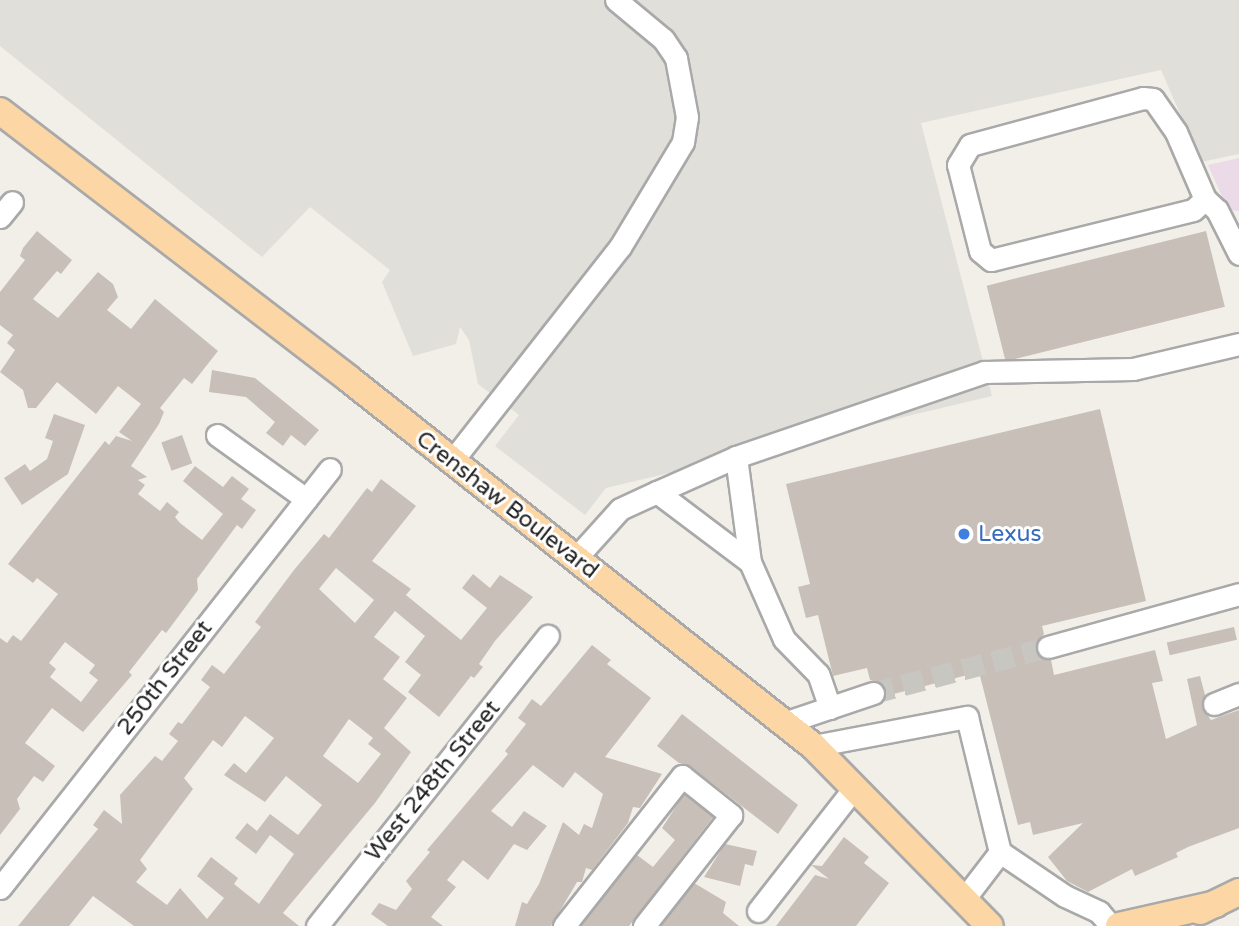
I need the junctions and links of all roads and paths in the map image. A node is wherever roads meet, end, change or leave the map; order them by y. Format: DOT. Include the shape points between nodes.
graph roads {
  1 [pos="616,0"];
  2 [pos="0,111"];
  3 [pos="1205,200"];
  4 [pos="1239,254"];
  5 [pos="1239,344"];
  6 [pos="217,435"];
  7 [pos="736,457"];
  8 [pos="452,461"];
  9 [pos="330,468"];
  10 [pos="657,492"];
  11 [pos="306,499"];
  12 [pos="575,559"];
  13 [pos="750,562"];
  14 [pos="1239,594"];
  15 [pos="548,636"];
  16 [pos="1048,647"];
  17 [pos="873,693"];
  18 [pos="1239,694"];
  19 [pos="1214,704"];
  20 [pos="830,708"];
  21 [pos="784,723"];
  22 [pos="813,746"];
  23 [pos="855,787"];
  24 [pos="999,852"];
  25 [pos="0,888"];
  26 [pos="1227,898"];
  27 [pos="758,911"];
  28 [pos="975,916"];
  29 [pos="317,926"];
  30 [pos="564,926"];
  31 [pos="644,926"];
  32 [pos="1111,926"];
  33 [pos="1119,926"];
  34 [pos="1170,926"];
  1 -- 8 [label="street" via="663,39 676,58 687,117 683,142 620,247"];
  2 -- 8 [label="main road, Crenshaw Boulevard"];
  3 -- 3 [label="street" via="1176,132 1153,99 970,145 958,165 979,251 991,260 1193,210"];
  3 -- 4 [label="street" via="1217,210"];
  5 -- 7 [label="street" via="1133,369 984,372"];
  6 -- 11 [label="street"];
  7 -- 10 [label="street"];
  7 -- 13 [label="street"];
  8 -- 12 [label="main road, Crenshaw Boulevard"];
  9 -- 11 [label="street, 250th Street"];
  10 -- 12 [label="street" via="620,509"];
  10 -- 13 [label="street"];
  11 -- 25 [label="street, 250th Street"];
  12 -- 21 [label="main road, Crenshaw Boulevard"];
  13 -- 20 [label="street" via="783,639 818,674"];
  14 -- 16 [label="street"];
  15 -- 29 [label="street, West 248th Street"];
  17 -- 20 [label="street"];
  18 -- 19 [label="street"];
  20 -- 21 [label="street"];
  21 -- 22 [label="main road, Crenshaw Boulevard"];
  22 -- 23 [label="main road, Crenshaw Boulevard"];
  22 -- 24 [label="street" via="967,717"];
  23 -- 27 [label="street"];
  23 -- 28 [label="main road, Crenshaw Boulevard"];
  24 -- 28 [label="street"];
  24 -- 32 [label="street" via="1065,896 1099,912"];
  26 -- 33 [label="main road"];
  26 -- 34 [label="main road"];
  30 -- 31 [label="street" via="682,776 731,814"];
}
